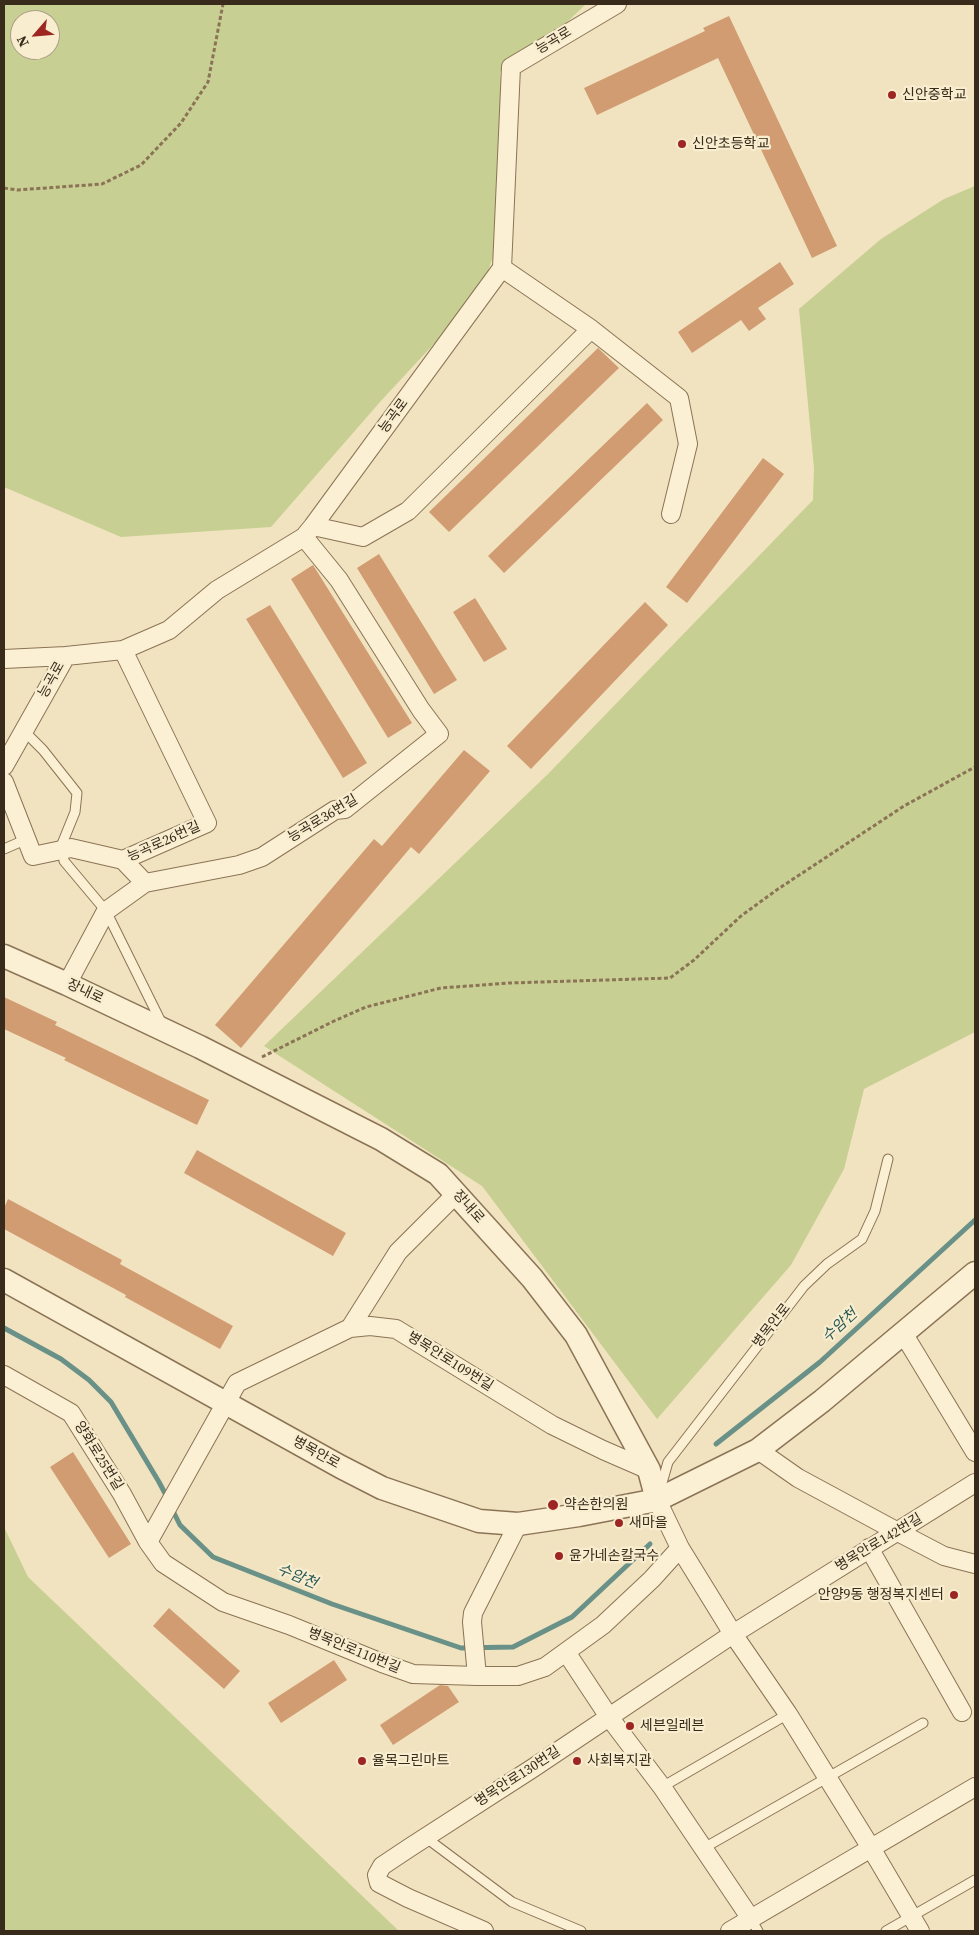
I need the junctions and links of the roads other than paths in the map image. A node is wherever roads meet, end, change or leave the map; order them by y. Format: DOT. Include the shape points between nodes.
graph roads {
  1 [pos="617,4"];
  2 [pos="502,268"];
  3 [pos="591,329"];
  4 [pos="671,514"];
  5 [pos="309,531"];
  6 [pos="124,650"];
  7 [pos="66,656"];
  8 [pos="4,659"];
  9 [pos="24,731"];
  10 [pos="4,766"];
  11 [pos="4,782"];
  12 [pos="27,839"];
  13 [pos="4,849"];
  14 [pos="62,852"];
  15 [pos="123,860"];
  16 [pos="145,883"];
  17 [pos="106,911"];
  18 [pos="4,956"];
  19 [pos="67,984"];
  20 [pos="165,1030"];
  21 [pos="888,1159"];
  22 [pos="456,1194"];
  23 [pos="975,1273"];
  24 [pos="4,1280"];
  25 [pos="350,1328"];
  26 [pos="903,1333"];
  27 [pos="4,1375"];
  28 [pos="226,1402"];
  29 [pos="758,1450"];
  30 [pos="975,1452"];
  31 [pos="649,1470"];
  32 [pos="975,1483"];
  33 [pos="657,1500"];
  34 [pos="518,1524"];
  35 [pos="898,1532"];
  36 [pos="148,1542"];
  37 [pos="680,1548"];
  38 [pos="869,1548"];
  39 [pos="975,1564"];
  40 [pos="733,1634"];
  41 [pos="566,1652"];
  42 [pos="477,1671"];
  43 [pos="962,1712"];
  44 [pos="788,1714"];
  45 [pos="609,1717"];
  46 [pos="923,1723"];
  47 [pos="827,1777"];
  48 [pos="662,1787"];
  49 [pos="975,1787"];
  50 [pos="426,1837"];
  51 [pos="704,1848"];
  52 [pos="871,1848"];
  53 [pos="975,1880"];
  54 [pos="915,1924"];
  55 [pos="754,1925"];
  56 [pos="484,1931"];
  57 [pos="581,1931"];
  58 [pos="730,1931"];
  59 [pos="886,1931"];
  1 -- 2 [label="street, 능곡로" via="511,67"];
  2 -- 3 [label="street"];
  2 -- 5 [label="street, 능곡로"];
  3 -- 4 [label="street" via="679,398 688,444"];
  3 -- 5 [label="street" via="408,511 363,537"];
  5 -- 6 [label="street, 능곡로" via="218,590 169,630"];
  5 -- 16 [label="street, 능곡로36번길" via="439,734 345,809 335,810 262,857 239,866"];
  6 -- 7 [label="street, 능곡로"];
  6 -- 15 [label="street, 능곡로26번길" via="207,823"];
  7 -- 8 [label="street"];
  7 -- 9 [label="street, 능곡로"];
  9 -- 10 [label="street, 능곡로"];
  9 -- 14 [label="lane" via="77,793 75,812"];
  11 -- 12 [label="street"];
  12 -- 13 [label="lane"];
  12 -- 14 [label="street, 능곡로26번길" via="33,856"];
  14 -- 15 [label="street, 능곡로26번길" via="72,848"];
  14 -- 17 [label="lane" via="64,861"];
  15 -- 16 [label="street"];
  16 -- 17 [label="street, 능곡로36번길"];
  17 -- 19 [label="street, 능곡로36번길"];
  17 -- 20 [label="lane"];
  18 -- 19 [label="street, 장내로"];
  19 -- 20 [label="street, 장내로"];
  20 -- 22 [label="street, 장내로" via="381,1140 438,1174"];
  21 -- 33 [label="lane, 병목안로" via="875,1211 862,1239 827,1264 804,1286 765,1334 668,1462"];
  22 -- 25 [label="street" via="398,1252"];
  22 -- 31 [label="street, 장내로" via="532,1278 576,1335"];
  23 -- 26 [label="street, 병목안로"];
  24 -- 28 [label="street, 병목안로"];
  25 -- 28 [label="street, 병목안로109번길" via="237,1383"];
  25 -- 31 [label="street, 병목안로109번길" via="396,1329 552,1425"];
  26 -- 29 [label="street, 병목안로"];
  26 -- 30 [label="street"];
  27 -- 36 [label="street, 양화로25번길" via="72,1413"];
  28 -- 34 [label="street, 병목안로" via="382,1488 480,1521"];
  28 -- 36 [label="street"];
  29 -- 33 [label="street, 병목안로"];
  29 -- 35 [label="street" via="798,1478"];
  31 -- 33 [label="street, 장내로"];
  32 -- 35 [label="street, 병목안로142번길"];
  33 -- 34 [label="street, 병목안로"];
  33 -- 37 [label="street"];
  34 -- 42 [label="street" via="474,1613"];
  35 -- 38 [label="street, 병목안로142번길"];
  35 -- 39 [label="street" via="944,1556"];
  36 -- 42 [label="street, 병목안로110번길" via="163,1563 223,1602 414,1674"];
  37 -- 40 [label="street"];
  37 -- 41 [label="street, 병목안로110번길" via="603,1625"];
  38 -- 40 [label="street, 병목안로142번길"];
  38 -- 43 [label="street"];
  40 -- 44 [label="street"];
  40 -- 45 [label="street, 병목안로130번길"];
  41 -- 42 [label="street, 병목안로110번길" via="545,1667 518,1676"];
  41 -- 45 [label="street"];
  44 -- 47 [label="street"];
  44 -- 48 [label="lane"];
  45 -- 48 [label="street"];
  45 -- 50 [label="street, 병목안로130번길"];
  46 -- 47 [label="lane"];
  47 -- 51 [label="lane"];
  47 -- 52 [label="street"];
  48 -- 51 [label="street"];
  49 -- 52 [label="street"];
  50 -- 56 [label="street, 병목안로130번길" via="382,1866 377,1875 378,1883"];
  50 -- 57 [label="lane" via="512,1902"];
  51 -- 55 [label="street"];
  52 -- 54 [label="street"];
  52 -- 55 [label="street"];
  53 -- 54 [label="lane"];
  54 -- 59 [label="lane"];
  55 -- 58 [label="street"];
}
